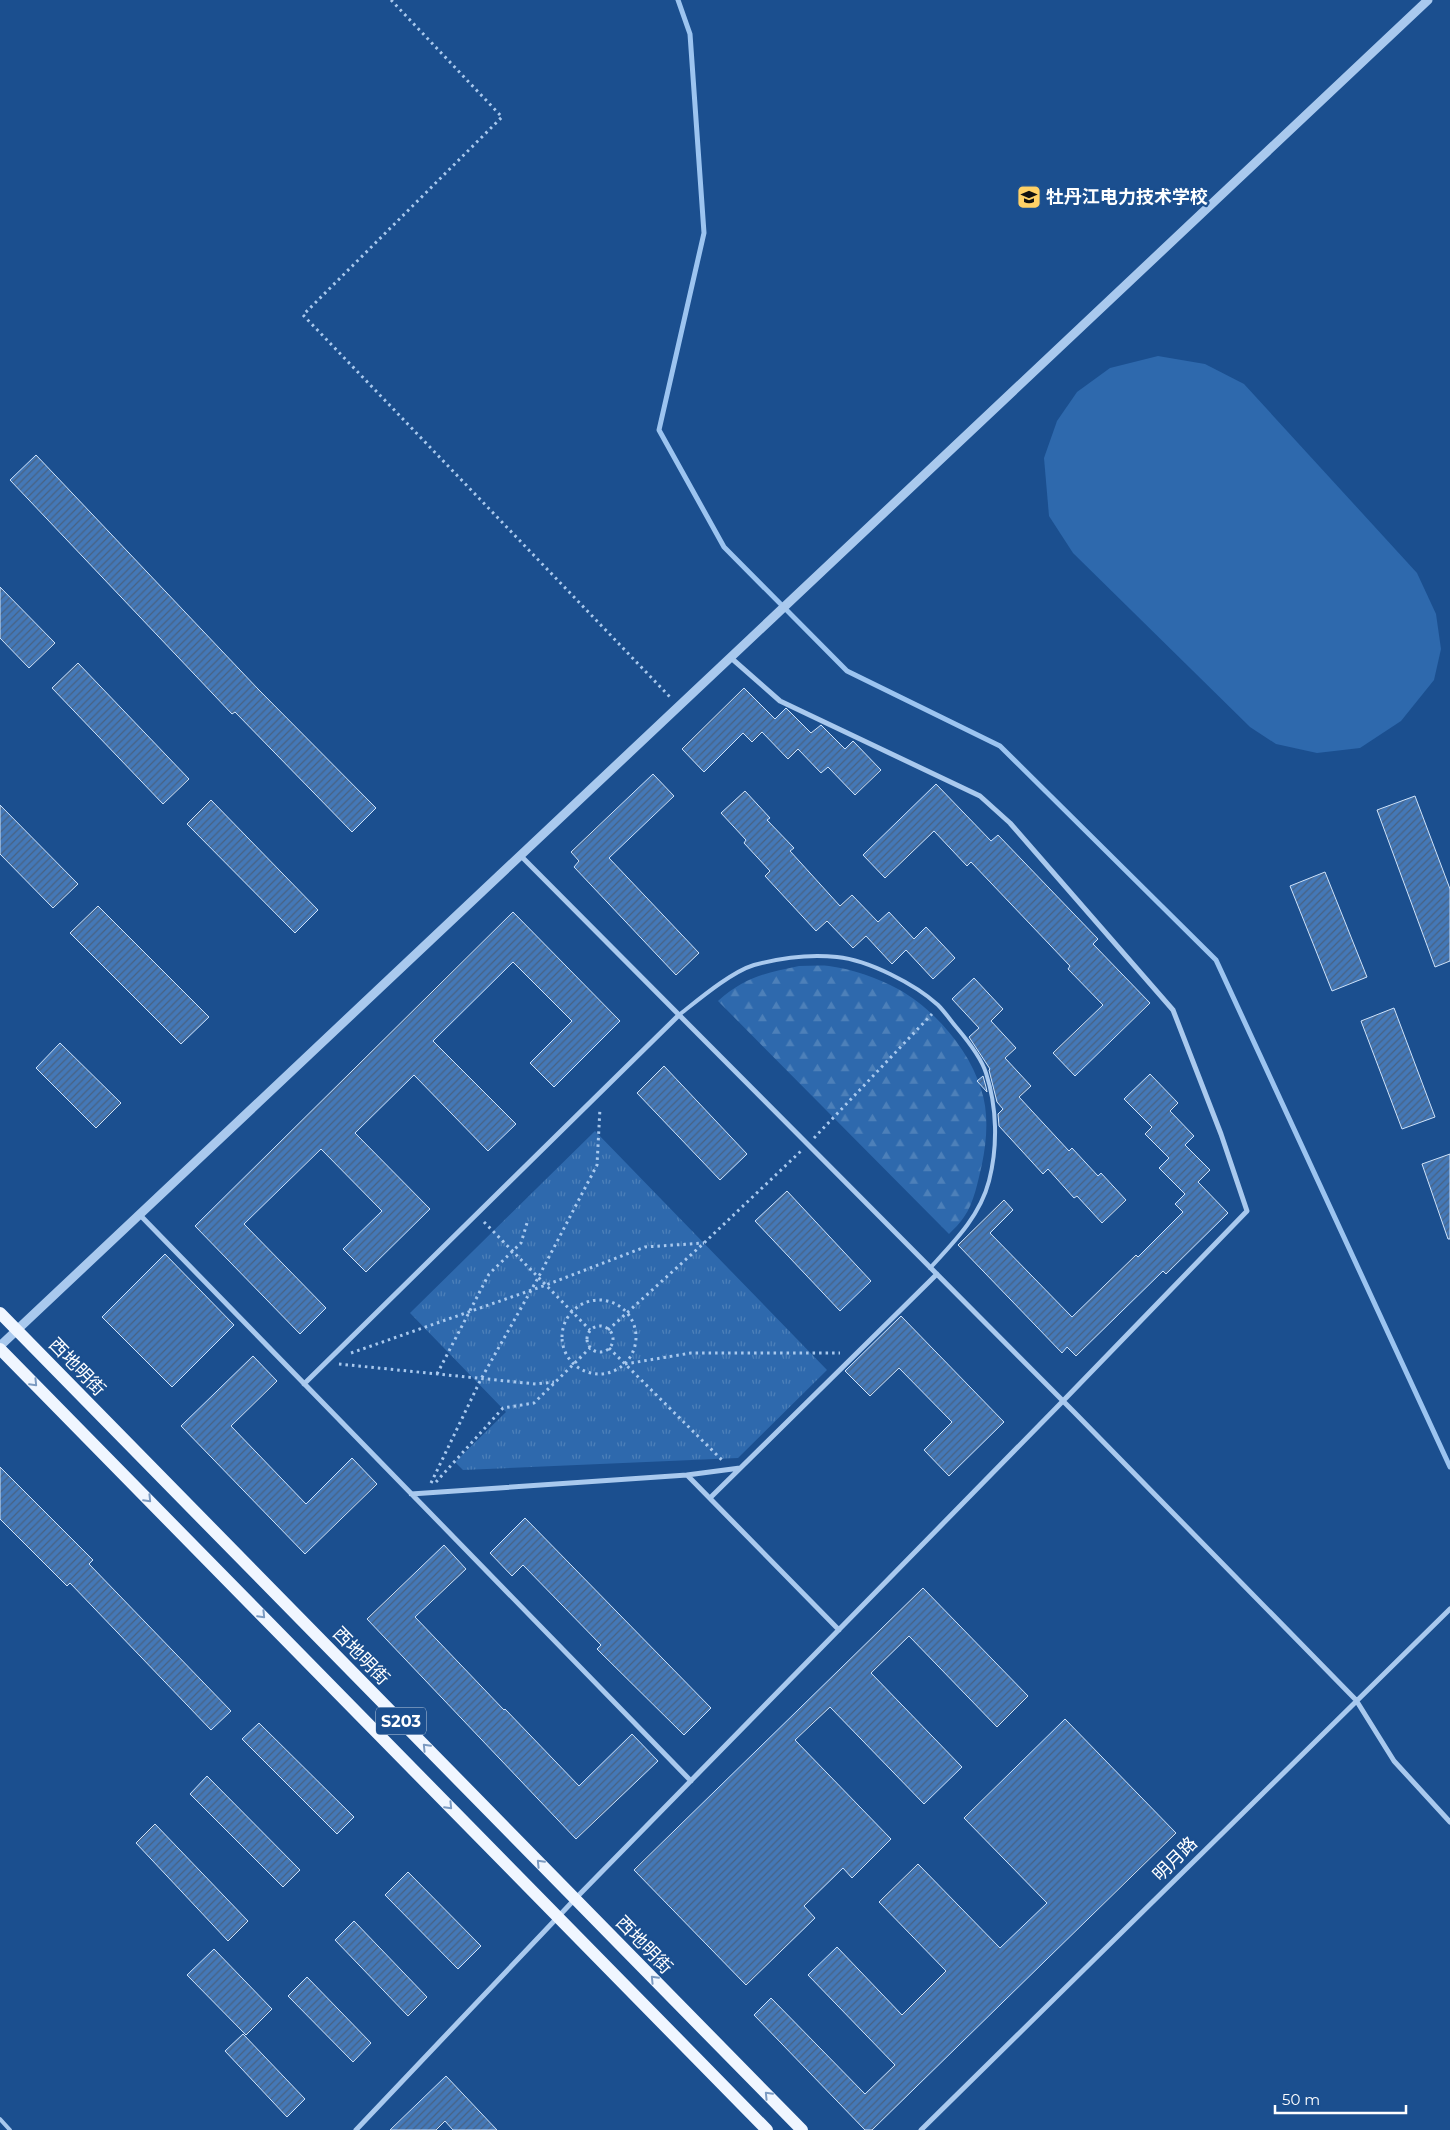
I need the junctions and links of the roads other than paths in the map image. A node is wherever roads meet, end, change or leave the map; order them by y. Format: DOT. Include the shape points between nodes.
graph roads {
  1 [pos="1428,0"];
  2 [pos="730,657"];
  3 [pos="520,855"];
  4 [pos="679,1015"];
  5 [pos="138,1214"];
  6 [pos="930,1268"];
  7 [pos="937,1274"];
  8 [pos="0,1313"];
  9 [pos="16,1329"];
  10 [pos="0,1347"];
  11 [pos="304,1384"];
  12 [pos="1063,1402"];
  13 [pos="740,1468"];
  14 [pos="687,1475"];
  15 [pos="411,1494"];
  16 [pos="710,1498"];
  17 [pos="1450,1609"];
  18 [pos="839,1630"];
  19 [pos="1356,1700"];
  20 [pos="691,1781"];
  21 [pos="1450,1822"];
  22 [pos="575,1899"];
  23 [pos="0,2119"];
  24 [pos="10,2130"];
  25 [pos="356,2130"];
  26 [pos="766,2130"];
  27 [pos="802,2130"];
  28 [pos="920,2130"];
  1 -- 2 [label="street"];
  2 -- 3 [label="street"];
  2 -- 12 [label="street" via="780,700 980,796 1010,823 1173,1010 1247,1211"];
  3 -- 4 [label="street"];
  3 -- 5 [label="street"];
  4 -- 6 [label="street"];
  4 -- 6 [label="lane" via="714,988 753,966 802,956 838,957 878,969 910,984 939,1006 986,1071 995,1108 994,1142 989,1181 976,1211 960,1235"];
  4 -- 11 [label="street"];
  5 -- 9 [label="street"];
  5 -- 11 [label="street"];
  6 -- 7 [label="street"];
  7 -- 12 [label="street"];
  7 -- 13 [label="street"];
  8 -- 9 [label="main road, 西地明街 / S203"];
  9 -- 10 [label="street"];
  22 -- 9 [label="main road, 西地明街 / S203, one-way"];
  10 -- 26 [label="main road, S203, one-way"];
  11 -- 15 [label="street"];
  12 -- 18 [label="street"];
  12 -- 19 [label="street"];
  13 -- 14 [label="street"];
  13 -- 16 [label="street"];
  14 -- 15 [label="street"];
  14 -- 16 [label="street"];
  15 -- 20 [label="street"];
  16 -- 18 [label="street"];
  17 -- 19 [label="street, 明月路"];
  18 -- 20 [label="street"];
  19 -- 21 [label="street" via="1394,1761"];
  19 -- 28 [label="street, 明月路"];
  20 -- 22 [label="street"];
  22 -- 25 [label="street"];
  27 -- 22 [label="main road, 西地明街 / S203, one-way"];
  23 -- 24 [label="lane"];
}
